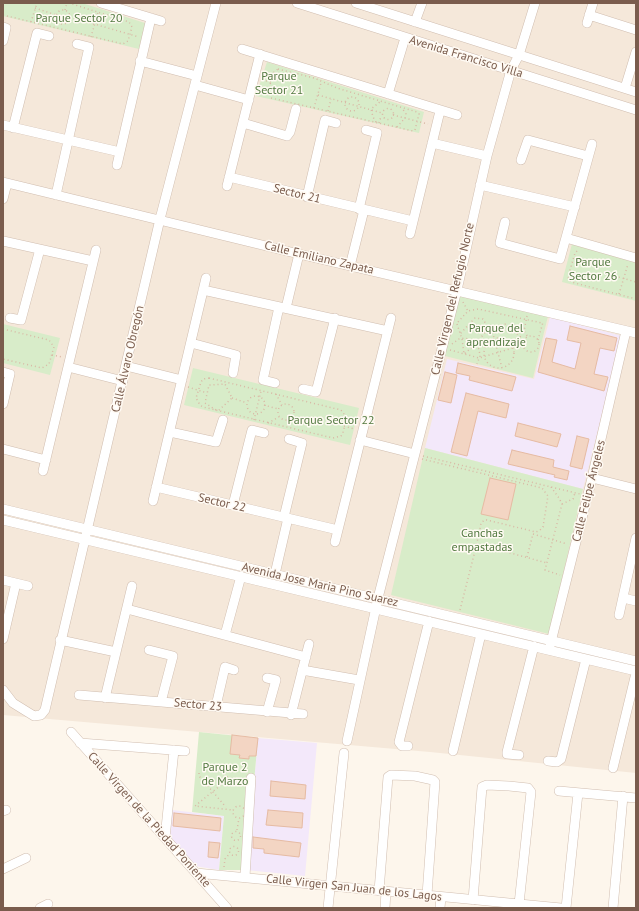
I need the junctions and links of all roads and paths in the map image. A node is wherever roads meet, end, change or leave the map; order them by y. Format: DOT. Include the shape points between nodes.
graph roads {
  1 [pos="37,3"];
  2 [pos="68,3"];
  3 [pos="216,3"];
  4 [pos="297,3"];
  5 [pos="356,3"];
  6 [pos="422,3"];
  7 [pos="535,3"];
  8 [pos="593,3"];
  9 [pos="35,8"];
  10 [pos="99,8"];
  11 [pos="65,10"];
  12 [pos="3,15"];
  13 [pos="56,15"];
  14 [pos="70,17"];
  15 [pos="151,18"];
  16 [pos="161,21"];
  17 [pos="31,22"];
  18 [pos="415,22"];
  19 [pos="95,24"];
  20 [pos="3,27"];
  21 [pos="636,30"];
  22 [pos="130,34"];
  23 [pos="49,36"];
  24 [pos="92,36"];
  25 [pos="405,38"];
  26 [pos="146,39"];
  27 [pos="3,41"];
  28 [pos="77,44"];
  29 [pos="89,47"];
  30 [pos="242,49"];
  31 [pos="636,52"];
  32 [pos="260,54"];
  33 [pos="519,55"];
  34 [pos="140,61"];
  35 [pos="511,70"];
  36 [pos="198,76"];
  37 [pos="323,77"];
  38 [pos="195,85"];
  39 [pos="625,88"];
  40 [pos="636,92"];
  41 [pos="354,94"];
  42 [pos="388,94"];
  43 [pos="318,95"];
  44 [pos="353,97"];
  45 [pos="331,98"];
  46 [pos="249,100"];
  47 [pos="345,102"];
  48 [pos="381,102"];
  49 [pos="359,105"];
  50 [pos="314,108"];
  51 [pos="402,108"];
  52 [pos="296,109"];
  53 [pos="371,109"];
  54 [pos="636,110"];
  55 [pos="440,111"];
  56 [pos="382,112"];
  57 [pos="393,114"];
  58 [pos="457,115"];
  59 [pos="327,116"];
  60 [pos="405,118"];
  61 [pos="417,121"];
  62 [pos="376,122"];
  63 [pos="336,123"];
  64 [pos="243,124"];
  65 [pos="3,125"];
  66 [pos="436,126"];
  67 [pos="397,127"];
  68 [pos="13,128"];
  69 [pos="366,130"];
  70 [pos="67,140"];
  71 [pos="432,143"];
  72 [pos="592,144"];
  73 [pos="120,152"];
  74 [pos="487,156"];
  75 [pos="588,156"];
  76 [pos="521,160"];
  77 [pos="116,165"];
  78 [pos="5,182"];
  79 [pos="480,185"];
  80 [pos="56,195"];
  81 [pos="307,197"];
  82 [pos="3,199"];
  83 [pos="575,207"];
  84 [pos="362,210"];
  85 [pos="160,219"];
  86 [pos="413,221"];
  87 [pos="505,222"];
  88 [pos="410,234"];
  89 [pos="566,238"];
  90 [pos="3,241"];
  91 [pos="40,250"];
  92 [pos="96,250"];
  93 [pos="580,250"];
  94 [pos="299,254"];
  95 [pos="93,261"];
  96 [pos="634,262"];
  97 [pos="350,266"];
  98 [pos="614,276"];
  99 [pos="206,278"];
  100 [pos="623,278"];
  101 [pos="636,282"];
  102 [pos="203,290"];
  103 [pos="457,290"];
  104 [pos="619,294"];
  105 [pos="636,299"];
  106 [pos="529,307"];
  107 [pos="282,308"];
  108 [pos="545,311"];
  109 [pos="10,318"];
  110 [pos="335,318"];
  111 [pos="391,318"];
  112 [pos="526,319"];
  113 [pos="542,323"];
  114 [pos="457,324"];
  115 [pos="3,329"];
  116 [pos="626,331"];
  117 [pos="388,332"];
  118 [pos="636,333"];
  119 [pos="460,334"];
  120 [pos="528,337"];
  121 [pos="494,338"];
  122 [pos="462,339"];
  123 [pos="524,340"];
  124 [pos="538,340"];
  125 [pos="191,343"];
  126 [pos="476,344"];
  127 [pos="523,345"];
  128 [pos="514,348"];
  129 [pos="498,353"];
  130 [pos="464,354"];
  131 [pos="485,356"];
  132 [pos="479,358"];
  133 [pos="3,359"];
  134 [pos="476,364"];
  135 [pos="126,366"];
  136 [pos="68,367"];
  137 [pos="502,368"];
  138 [pos="3,372"];
  139 [pos="233,373"];
  140 [pos="263,380"];
  141 [pos="123,381"];
  142 [pos="181,382"];
  143 [pos="275,383"];
  144 [pos="303,389"];
  145 [pos="198,390"];
  146 [pos="261,390"];
  147 [pos="207,393"];
  148 [pos="276,394"];
  149 [pos="259,397"];
  150 [pos="232,398"];
  151 [pos="247,403"];
  152 [pos="3,404"];
  153 [pos="264,405"];
  154 [pos="282,405"];
  155 [pos="279,409"];
  156 [pos="218,411"];
  157 [pos="256,413"];
  158 [pos="279,416"];
  159 [pos="223,420"];
  160 [pos="254,420"];
  161 [pos="268,423"];
  162 [pos="344,426"];
  163 [pos="252,430"];
  164 [pos="170,432"];
  165 [pos="264,433"];
  166 [pos="361,435"];
  167 [pos="289,439"];
  168 [pos="3,449"];
  169 [pos="414,456"];
  170 [pos="46,460"];
  171 [pos="43,471"];
  172 [pos="592,478"];
  173 [pos="156,487"];
  174 [pos="551,487"];
  175 [pos="636,489"];
  176 [pos="575,493"];
  177 [pos="588,496"];
  178 [pos="153,501"];
  179 [pos="562,504"];
  180 [pos="234,505"];
  181 [pos="3,509"];
  182 [pos="286,518"];
  183 [pos="3,520"];
  184 [pos="87,529"];
  185 [pos="338,530"];
  186 [pos="534,531"];
  187 [pos="533,534"];
  188 [pos="85,540"];
  189 [pos="553,540"];
  190 [pos="335,542"];
  191 [pos="636,543"];
  192 [pos="476,547"];
  193 [pos="576,547"];
  194 [pos="527,557"];
  195 [pos="547,562"];
  196 [pos="275,574"];
  197 [pos="241,576"];
  198 [pos="568,577"];
  199 [pos="3,580"];
  200 [pos="16,583"];
  201 [pos="28,586"];
  202 [pos="132,586"];
  203 [pos="378,598"];
  204 [pos="623,598"];
  205 [pos="636,601"];
  206 [pos="127,609"];
  207 [pos="376,609"];
  208 [pos="619,615"];
  209 [pos="458,618"];
  210 [pos="429,622"];
  211 [pos="481,634"];
  212 [pos="225,635"];
  213 [pos="3,639"];
  214 [pos="60,640"];
  215 [pos="552,640"];
  216 [pos="309,644"];
  217 [pos="534,646"];
  218 [pos="149,650"];
  219 [pos="550,650"];
  220 [pos="116,652"];
  221 [pos="306,657"];
  222 [pos="586,658"];
  223 [pos="636,661"];
  224 [pos="234,670"];
  225 [pos="302,670"];
  226 [pos="636,672"];
  227 [pos="267,678"];
  228 [pos="359,680"];
  229 [pos="3,690"];
  230 [pos="79,695"];
  231 [pos="105,698"];
  232 [pos="161,702"];
  233 [pos="216,706"];
  234 [pos="267,712"];
  235 [pos="292,714"];
  236 [pos="303,714"];
  237 [pos="71,732"];
  238 [pos="347,741"];
  239 [pos="80,743"];
  240 [pos="408,746"];
  241 [pos="174,750"];
  242 [pos="186,751"];
  243 [pos="453,751"];
  244 [pos="344,753"];
  245 [pos="519,756"];
  246 [pos="548,761"];
  247 [pos="613,768"];
  248 [pos="199,773"];
  249 [pos="227,776"];
  250 [pos="251,778"];
  251 [pos="560,791"];
  252 [pos="212,792"];
  253 [pos="578,793"];
  254 [pos="623,796"];
  255 [pos="636,798"];
  256 [pos="226,808"];
  257 [pos="233,810"];
  258 [pos="239,818"];
  259 [pos="237,831"];
  260 [pos="165,838"];
  261 [pos="236,840"];
  262 [pos="235,846"];
  263 [pos="230,853"];
  264 [pos="26,858"];
  265 [pos="3,869"];
  266 [pos="196,873"];
  267 [pos="222,875"];
  268 [pos="244,878"];
  269 [pos="330,886"];
  270 [pos="383,891"];
  271 [pos="427,895"];
  272 [pos="441,897"];
  273 [pos="473,900"];
  274 [pos="519,904"];
  275 [pos="495,905"];
  276 [pos="227,908"];
  277 [pos="328,908"];
  278 [pos="385,908"];
  279 [pos="440,908"];
  280 [pos="561,908"];
  281 [pos="566,908"];
  282 [pos="613,908"];
  1 -- 9 [label="path"];
  2 -- 10 [label="path"];
  2 -- 11 [label="path"];
  3 -- 36 [label="street, Calle Álvaro Obregón"];
  4 -- 25 [label="street, Avenida Francisco Villa"];
  5 -- 18 [label="street, Avenida Francisco Villa"];
  6 -- 18 [label="street"];
  7 -- 33 [label="street, Calle Virgen del Refugio Norte"];
  8 -- 21 [label="street" via="588,19"];
  9 -- 13 [label="path"];
  9 -- 17 [label="path"];
  10 -- 15 [label="street"];
  10 -- 19 [label="path"];
  10 -- 22 [label="path" via="129,22 132,27"];
  11 -- 13 [label="path" via="60,10"];
  11 -- 14 [label="path"];
  12 -- 17 [label="path"];
  13 -- 14 [label="path" via="62,24"];
  14 -- 19 [label="path"];
  15 -- 16 [label="street"];
  15 -- 26 [label="street"];
  17 -- 24 [label="path"];
  18 -- 33 [label="street, Avenida Francisco Villa"];
  19 -- 22 [label="path"];
  19 -- 24 [label="path"];
  20 -- 27 [label="street" via="6,28"];
  22 -- 24 [label="path" via="128,41 123,44"];
  22 -- 26 [label="path"];
  23 -- 68 [label="street" via="37,33"];
  24 -- 29 [label="path"];
  25 -- 35 [label="street, Avenida Francisco Villa"];
  25 -- 42 [label="street"];
  26 -- 34 [label="street"];
  28 -- 29 [label="street"];
  29 -- 70 [label="street"];
  30 -- 32 [label="street"];
  31 -- 39 [label="street"];
  32 -- 37 [label="street"];
  32 -- 46 [label="street, Sector 21"];
  33 -- 35 [label="street, Calle Virgen del Refugio Norte"];
  33 -- 39 [label="street, Avenida Francisco Villa"];
  34 -- 36 [label="street"];
  34 -- 73 [label="street"];
  35 -- 54 [label="street, Avenida Francisco Villa"];
  35 -- 74 [label="street, Calle Virgen del Refugio Norte"];
  36 -- 38 [label="street, Calle Álvaro Obregón"];
  37 -- 41 [label="path"];
  37 -- 42 [label="street"];
  37 -- 43 [label="path"];
  37 -- 50 [label="path" via="278,69 274,72 268,91 271,98"];
  38 -- 46 [label="street"];
  38 -- 85 [label="street, Calle Álvaro Obregón"];
  39 -- 40 [label="street, Avenida Francisco Villa"];
  41 -- 44 [label="path"];
  41 -- 48 [label="path"];
  42 -- 55 [label="street"];
  43 -- 45 [label="path"];
  43 -- 50 [label="path"];
  44 -- 47 [label="path"];
  44 -- 49 [label="path"];
  45 -- 47 [label="path"];
  45 -- 59 [label="path"];
  46 -- 64 [label="street, Sector 21"];
  47 -- 49 [label="path"];
  47 -- 49 [label="path" via="346,108 350,111 355,111"];
  48 -- 51 [label="path"];
  48 -- 53 [label="path"];
  49 -- 53 [label="path"];
  50 -- 59 [label="path"];
  51 -- 60 [label="path" via="406,114"];
  51 -- 61 [label="path" via="417,112"];
  52 -- 64 [label="street" via="290,132 286,136"];
  53 -- 56 [label="path"];
  53 -- 62 [label="path"];
  55 -- 58 [label="street"];
  55 -- 66 [label="street"];
  56 -- 57 [label="path" via="390,109"];
  56 -- 57 [label="path" via="383,118 387,120"];
  57 -- 60 [label="path"];
  59 -- 62 [label="path"];
  59 -- 63 [label="street"];
  59 -- 81 [label="street"];
  60 -- 61 [label="path"];
  60 -- 67 [label="path"];
  61 -- 66 [label="path"];
  61 -- 67 [label="path" via="413,131"];
  62 -- 67 [label="path"];
  64 -- 81 [label="street, Sector 21" via="228,181"];
  65 -- 68 [label="street"];
  66 -- 71 [label="street"];
  68 -- 70 [label="street"];
  69 -- 84 [label="street" via="377,133"];
  70 -- 73 [label="street"];
  70 -- 80 [label="street"];
  71 -- 74 [label="street"];
  71 -- 86 [label="street"];
  72 -- 75 [label="street"];
  73 -- 77 [label="street"];
  74 -- 79 [label="street, Calle Virgen del Refugio Norte"];
  75 -- 76 [label="street" via="528,140"];
  75 -- 83 [label="street"];
  78 -- 80 [label="street, Calle Emiliano Zapata"];
  78 -- 82 [label="street"];
  79 -- 83 [label="street"];
  79 -- 103 [label="street, Calle Virgen del Refugio Norte"];
  80 -- 85 [label="street, Calle Emiliano Zapata"];
  81 -- 84 [label="street, Sector 21"];
  83 -- 89 [label="street"];
  84 -- 86 [label="street, Sector 21"];
  84 -- 97 [label="street"];
  85 -- 94 [label="street, Calle Emiliano Zapata"];
  85 -- 135 [label="street, Calle Álvaro Obregón"];
  86 -- 88 [label="street"];
  87 -- 89 [label="street" via="500,243 560,258"];
  89 -- 96 [label="street"];
  90 -- 91 [label="street"];
  91 -- 95 [label="street"];
  91 -- 109 [label="street" via="21,320"];
  92 -- 95 [label="street"];
  93 -- 104 [label="path" via="575,253 569,280"];
  94 -- 97 [label="street, Calle Emiliano Zapata"];
  94 -- 107 [label="street"];
  95 -- 136 [label="street"];
  96 -- 100 [label="path" via="628,264"];
  97 -- 103 [label="street, Calle Emiliano Zapata"];
  98 -- 100 [label="path"];
  99 -- 102 [label="street"];
  100 -- 101 [label="path"];
  100 -- 104 [label="path"];
  102 -- 107 [label="street"];
  102 -- 125 [label="street"];
  103 -- 106 [label="street, Calle Emiliano Zapata"];
  103 -- 169 [label="street, Calle Virgen del Refugio Norte"];
  104 -- 105 [label="path"];
  106 -- 108 [label="street, Calle Emiliano Zapata"];
  106 -- 112 [label="path"];
  107 -- 110 [label="street"];
  107 -- 140 [label="street"];
  108 -- 113 [label="path"];
  108 -- 116 [label="street, Calle Emiliano Zapata"];
  110 -- 117 [label="street"];
  110 -- 144 [label="street" via="316,392"];
  111 -- 117 [label="street"];
  112 -- 113 [label="path"];
  112 -- 114 [label="path" via="478,309 468,311"];
  112 -- 120 [label="path" via="524,330"];
  113 -- 124 [label="path"];
  115 -- 133 [label="path" via="50,340 54,347 49,364 42,368"];
  116 -- 118 [label="street, Calle Emiliano Zapata"];
  116 -- 172 [label="street, Calle Felipe Ángeles"];
  117 -- 166 [label="street"];
  119 -- 126 [label="path" via="471,320 479,317 483,319 487,326 486,331"];
  120 -- 123 [label="path"];
  120 -- 124 [label="path" via="534,336"];
  121 -- 123 [label="path" via="494,330 501,324 512,328"];
  121 -- 128 [label="path" via="505,338"];
  121 -- 129 [label="path"];
  121 -- 131 [label="path" via="486,344"];
  122 -- 126 [label="path" via="472,340"];
  122 -- 130 [label="path"];
  122 -- 130 [label="path" via="454,342 449,350"];
  123 -- 127 [label="path"];
  124 -- 127 [label="path" via="540,345 536,351 528,352"];
  125 -- 139 [label="street" via="236,355"];
  125 -- 142 [label="street"];
  126 -- 130 [label="path"];
  126 -- 132 [label="path"];
  127 -- 128 [label="path"];
  128 -- 129 [label="path"];
  128 -- 137 [label="path" via="514,359 511,364"];
  129 -- 131 [label="path"];
  129 -- 137 [label="path"];
  130 -- 132 [label="path"];
  131 -- 132 [label="path"];
  131 -- 137 [label="path" via="492,366"];
  132 -- 134 [label="path"];
  135 -- 141 [label="street, Calle Álvaro Obregón"];
  135 -- 142 [label="street"];
  136 -- 141 [label="street"];
  136 -- 170 [label="street"];
  138 -- 152 [label="street" via="10,374"];
  140 -- 143 [label="street"];
  140 -- 146 [label="path"];
  141 -- 184 [label="street, Calle Álvaro Obregón"];
  142 -- 145 [label="path"];
  142 -- 164 [label="street"];
  145 -- 146 [label="path" via="203,380 209,378"];
  145 -- 147 [label="path"];
  145 -- 156 [label="path" via="196,398 200,406"];
  146 -- 148 [label="path"];
  146 -- 149 [label="path"];
  147 -- 150 [label="path" via="209,385 225,384"];
  147 -- 156 [label="path" via="205,403"];
  148 -- 154 [label="path"];
  148 -- 162 [label="path" via="341,410 346,416"];
  149 -- 151 [label="path" via="253,396"];
  149 -- 153 [label="path"];
  149 -- 157 [label="path"];
  150 -- 151 [label="path"];
  150 -- 156 [label="path"];
  151 -- 157 [label="path" via="249,411"];
  153 -- 155 [label="path"];
  153 -- 157 [label="path" via="262,411"];
  154 -- 155 [label="path"];
  154 -- 158 [label="path" via="292,406 294,413 292,418 286,420"];
  155 -- 158 [label="path"];
  156 -- 160 [label="path"];
  157 -- 160 [label="path"];
  158 -- 161 [label="path"];
  159 -- 164 [label="street" via="216,442"];
  160 -- 161 [label="path"];
  160 -- 163 [label="path"];
  161 -- 162 [label="path" via="333,438 341,436"];
  162 -- 166 [label="path"];
  163 -- 165 [label="street"];
  163 -- 180 [label="street"];
  164 -- 173 [label="street"];
  166 -- 169 [label="street"];
  166 -- 185 [label="street"];
  167 -- 182 [label="street" via="302,443"];
  168 -- 170 [label="street"];
  169 -- 174 [label="path"];
  169 -- 186 [label="path" via="542,488 548,496 543,527"];
  169 -- 203 [label="street, Calle Virgen del Refugio Norte"];
  170 -- 171 [label="street"];
  172 -- 175 [label="street"];
  172 -- 177 [label="street, Calle Felipe Ángeles"];
  173 -- 178 [label="street"];
  173 -- 180 [label="street, Sector 22"];
  174 -- 176 [label="path"];
  174 -- 179 [label="path"];
  176 -- 177 [label="path"];
  176 -- 179 [label="path" via="574,499"];
  177 -- 193 [label="street, Calle Felipe Ángeles"];
  179 -- 189 [label="path"];
  180 -- 182 [label="street, Sector 22"];
  181 -- 184 [label="street, Avenida Jose Maria Pino Suarez"];
  182 -- 185 [label="street, Sector 22"];
  182 -- 196 [label="street"];
  183 -- 188 [label="street, Avenida Jose Maria Pino Suarez"];
  184 -- 188 [label="street, Calle Álvaro Obregón"];
  184 -- 196 [label="street, Avenida Jose Maria Pino Suarez"];
  185 -- 190 [label="street"];
  186 -- 187 [label="path"];
  186 -- 192 [label="path" via="484,520"];
  187 -- 189 [label="path"];
  187 -- 194 [label="path"];
  188 -- 197 [label="street, Avenida Jose Maria Pino Suarez"];
  188 -- 214 [label="street, Calle Álvaro Obregón"];
  189 -- 193 [label="path"];
  189 -- 195 [label="path"];
  191 -- 204 [label="street"];
  192 -- 194 [label="path" via="481,545"];
  192 -- 209 [label="path"];
  193 -- 198 [label="street, Calle Felipe Ángeles"];
  194 -- 195 [label="path"];
  195 -- 198 [label="path" via="545,570"];
  196 -- 203 [label="street, Avenida Jose Maria Pino Suarez"];
  197 -- 207 [label="street, Avenida Jose Maria Pino Suarez"];
  197 -- 212 [label="street"];
  198 -- 215 [label="street, Calle Felipe Ángeles"];
  199 -- 200 [label="street"];
  200 -- 201 [label="street"];
  200 -- 213 [label="street"];
  202 -- 206 [label="street"];
  203 -- 207 [label="street, Calle Virgen del Refugio Norte"];
  203 -- 209 [label="street, Avenida Jose Maria Pino Suarez"];
  204 -- 205 [label="street"];
  204 -- 208 [label="street"];
  206 -- 212 [label="street"];
  206 -- 220 [label="street"];
  207 -- 210 [label="street, Avenida Jose Maria Pino Suarez"];
  207 -- 228 [label="street, Calle Virgen del Refugio Norte"];
  209 -- 215 [label="street, Avenida Jose Maria Pino Suarez"];
  210 -- 211 [label="street, Avenida Jose Maria Pino Suarez"];
  210 -- 240 [label="street" via="399,742 402,746"];
  211 -- 217 [label="street, Avenida Jose Maria Pino Suarez"];
  211 -- 243 [label="street"];
  212 -- 221 [label="street"];
  214 -- 220 [label="street"];
  214 -- 229 [label="street, Calle Álvaro Obregón" via="45,710 41,715 34,716 13,703"];
  215 -- 219 [label="street, Calle Felipe Ángeles"];
  215 -- 223 [label="street, Avenida Jose Maria Pino Suarez"];
  216 -- 221 [label="street"];
  217 -- 219 [label="street, Avenida Jose Maria Pino Suarez"];
  217 -- 245 [label="street" via="507,752"];
  218 -- 232 [label="street" via="172,656"];
  219 -- 222 [label="street, Avenida Jose Maria Pino Suarez"];
  220 -- 231 [label="street"];
  221 -- 225 [label="street"];
  222 -- 226 [label="street, Avenida Jose Maria Pino Suarez"];
  222 -- 246 [label="street" via="561,759 557,762"];
  224 -- 233 [label="street" via="225,668"];
  225 -- 228 [label="street"];
  225 -- 235 [label="street"];
  226 -- 247 [label="street"];
  227 -- 234 [label="street" via="276,680"];
  228 -- 238 [label="street, Calle Virgen del Refugio Norte"];
  230 -- 231 [label="street, Sector 23"];
  231 -- 232 [label="street, Sector 23"];
  232 -- 233 [label="street, Sector 23"];
  233 -- 234 [label="street, Sector 23"];
  234 -- 235 [label="street, Sector 23"];
  235 -- 236 [label="street, Sector 23"];
  237 -- 239 [label="street, Calle Virgen de la Piedad Poniente"];
  239 -- 241 [label="street"];
  239 -- 260 [label="street, Calle Virgen de la Piedad Poniente"];
  241 -- 242 [label="street"];
  241 -- 260 [label="street"];
  244 -- 269 [label="street"];
  248 -- 252 [label="path"];
  249 -- 252 [label="path" via="227,780"];
  250 -- 268 [label="street"];
  251 -- 253 [label="street"];
  252 -- 256 [label="path"];
  252 -- 256 [label="path" via="195,806"];
  253 -- 254 [label="street"];
  253 -- 281 [label="street"];
  254 -- 255 [label="street"];
  254 -- 282 [label="street"];
  256 -- 257 [label="path"];
  257 -- 258 [label="path" via="234,816"];
  257 -- 258 [label="path" via="240,806 245,809 244,815"];
  258 -- 259 [label="path"];
  259 -- 261 [label="path" via="241,837"];
  259 -- 261 [label="path" via="232,835"];
  260 -- 266 [label="street, Calle Virgen de la Piedad Poniente"];
  261 -- 262 [label="path"];
  262 -- 263 [label="path" via="230,849"];
  262 -- 263 [label="path" via="239,850 238,854 234,856"];
  263 -- 267 [label="path" via="225,859"];
  264 -- 265 [label="street"];
  266 -- 267 [label="street, Calle Virgen San Juan de los Lagos"];
  266 -- 276 [label="street, Calle Virgen de la Piedad Poniente"];
  267 -- 268 [label="street, Calle Virgen San Juan de los Lagos"];
  268 -- 269 [label="street, Calle Virgen San Juan de los Lagos"];
  269 -- 270 [label="street, Calle Virgen San Juan de los Lagos"];
  269 -- 277 [label="street"];
  270 -- 271 [label="street, Calle Virgen San Juan de los Lagos"];
  270 -- 271 [label="street" via="388,777 415,776 435,782"];
  270 -- 278 [label="street"];
  271 -- 272 [label="street, Calle Virgen San Juan de los Lagos"];
  272 -- 273 [label="street, Calle Virgen San Juan de los Lagos"];
  272 -- 279 [label="street"];
  273 -- 274 [label="street" via="482,787 509,786 528,788 531,792"];
  273 -- 275 [label="street, Calle Virgen San Juan de los Lagos"];
  274 -- 275 [label="street, Calle Virgen San Juan de los Lagos"];
  274 -- 280 [label="street, Calle Virgen San Juan de los Lagos"];
}
